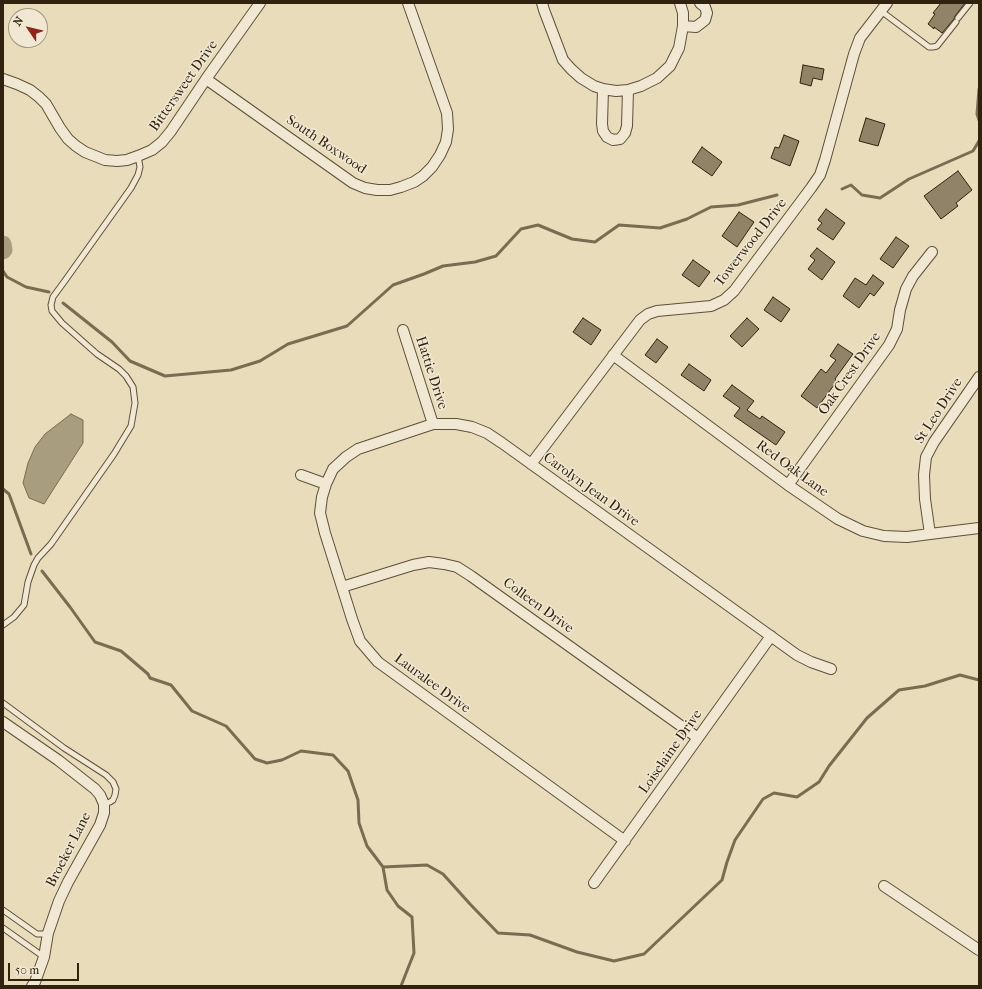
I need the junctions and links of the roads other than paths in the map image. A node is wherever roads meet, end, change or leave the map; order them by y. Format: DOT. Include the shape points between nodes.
graph roads {
  1 [pos="260,3"];
  2 [pos="408,3"];
  3 [pos="542,3"];
  4 [pos="683,3"];
  5 [pos="700,3"];
  6 [pos="970,3"];
  7 [pos="884,7"];
  8 [pos="683,26"];
  9 [pos="206,79"];
  10 [pos="3,80"];
  11 [pos="603,89"];
  12 [pos="628,90"];
  13 [pos="138,156"];
  14 [pos="932,252"];
  15 [pos="403,330"];
  16 [pos="613,355"];
  17 [pos="979,377"];
  18 [pos="433,424"];
  19 [pos="531,464"];
  20 [pos="301,475"];
  21 [pos="326,484"];
  22 [pos="788,485"];
  23 [pos="979,528"];
  24 [pos="930,534"];
  25 [pos="342,587"];
  26 [pos="3,624"];
  27 [pos="771,636"];
  28 [pos="831,669"];
  29 [pos="3,702"];
  30 [pos="3,722"];
  31 [pos="698,738"];
  32 [pos="104,804"];
  33 [pos="625,841"];
  34 [pos="594,883"];
  35 [pos="884,886"];
  36 [pos="3,910"];
  37 [pos="3,928"];
  38 [pos="47,934"];
  39 [pos="979,950"];
  40 [pos="44,957"];
  41 [pos="32,986"];
  1 -- 9 [label="street, Bittersweet Drive"];
  2 -- 9 [label="street, South Boxwood" via="447,113 448,129 446,142 432,168 414,182 401,187 377,190 353,183"];
  3 -- 11 [label="street" via="563,60 582,78"];
  4 -- 8 [label="street"];
  5 -- 8 [label="street" via="707,13 705,20 696,26"];
  6 -- 7 [label="lane" via="937,46 933,47 929,47 904,28"];
  7 -- 16 [label="street, Towerwood Drive" via="860,38 820,175 734,291 724,300 711,306 648,314 640,320"];
  8 -- 12 [label="street" via="679,48 670,66 657,78"];
  9 -- 13 [label="street, Bittersweet Drive" via="162,142"];
  10 -- 13 [label="street, Bittersweet Drive" via="30,90 39,97 68,139 85,152 105,160 122,160"];
  11 -- 12 [label="street"];
  11 -- 12 [label="street" via="603,131 607,138 613,140 620,139 625,133"];
  13 -- 26 [label="lane" via="140,167 131,188 53,297 51,305 52,311 62,323 126,376 133,387 135,403 131,426 65,524 38,558 28,582 24,605 14,617"];
  14 -- 22 [label="street, Oak Crest Drive" via="906,289 897,329 889,345"];
  15 -- 18 [label="street, Hattie Drive"];
  16 -- 19 [label="street, Towerwood Drive"];
  16 -- 22 [label="street, Red Oak Lane"];
  17 -- 24 [label="street, St Leo Drive" via="926,457 924,483"];
  18 -- 19 [label="street, Carolyn Jean Drive" via="456,424 487,433"];
  18 -- 21 [label="street, Carolyn Jean Drive" via="358,449 334,469"];
  19 -- 27 [label="street, Carolyn Jean Drive"];
  20 -- 21 [label="street"];
  21 -- 25 [label="street, Lauralee Drive" via="320,513"];
  22 -- 24 [label="street, Red Oak Lane" via="838,519 863,531 884,536"];
  23 -- 24 [label="street, Red Oak Lane"];
  25 -- 31 [label="street, Colleen Drive" via="429,562 457,568"];
  25 -- 33 [label="street, Lauralee Drive" via="360,641 378,662"];
  27 -- 28 [label="street, Carolyn Jean Drive" via="797,655"];
  27 -- 31 [label="street, Loiselaine Drive"];
  29 -- 32 [label="lane" via="113,782 116,789 113,800"];
  30 -- 32 [label="street, Broeker Lane" via="95,789"];
  31 -- 33 [label="street, Loiselaine Drive"];
  32 -- 38 [label="street, Broeker Lane" via="100,825 68,882"];
  33 -- 34 [label="street, Loiselaine Drive"];
  35 -- 39 [label="street"];
  36 -- 38 [label="lane" via="37,934"];
  37 -- 40 [label="lane"];
  38 -- 40 [label="street, Broeker Lane"];
  40 -- 41 [label="street, Broeker Lane"];
}
